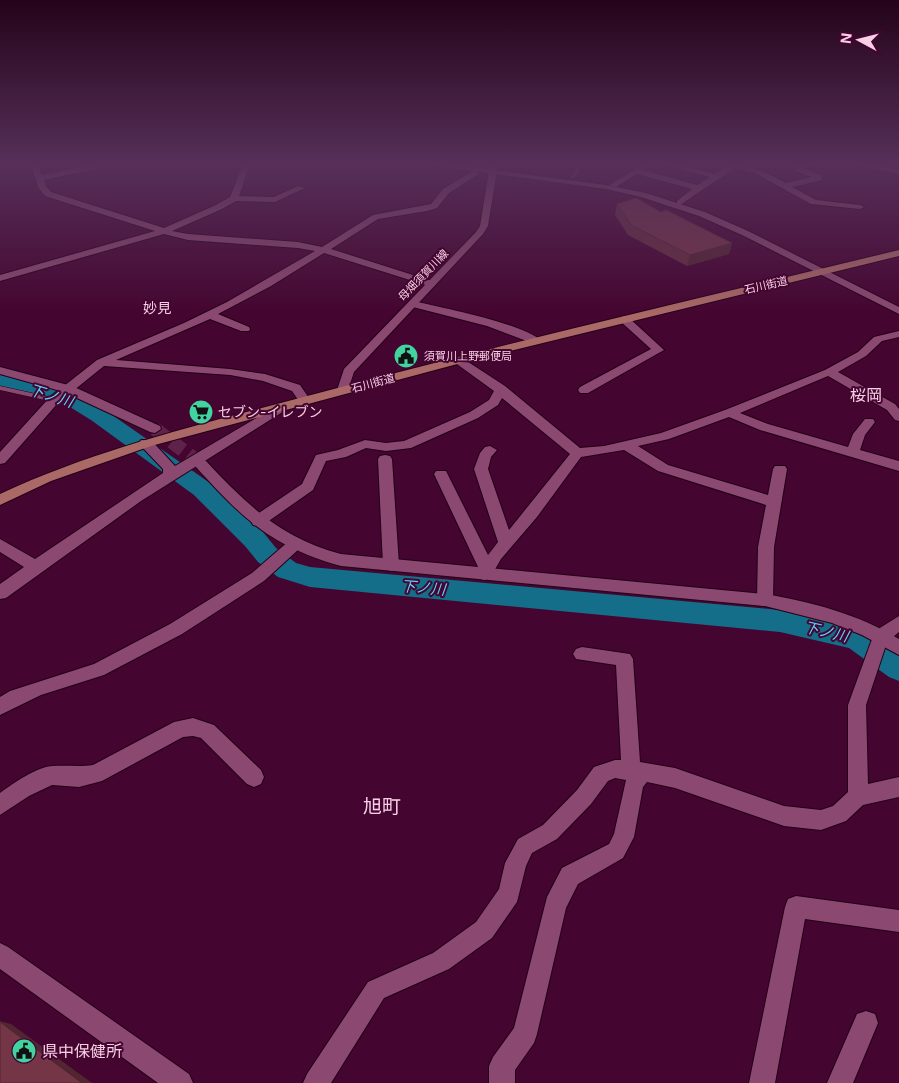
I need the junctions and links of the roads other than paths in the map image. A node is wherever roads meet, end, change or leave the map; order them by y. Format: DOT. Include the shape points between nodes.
graph roads {
  1 [pos="112,215"];
  2 [pos="203,215"];
  3 [pos="384,215"];
  4 [pos="486,215"];
  5 [pos="703,215"];
  6 [pos="714,215"];
  7 [pos="164,231"];
  8 [pos="321,249"];
  9 [pos="899,252"];
  10 [pos="826,270"];
  11 [pos="0,278"];
  12 [pos="432,284"];
  13 [pos="413,304"];
  14 [pos="899,305"];
  15 [pos="899,311"];
  16 [pos="210,315"];
  17 [pos="624,319"];
  18 [pos="245,329"];
  19 [pos="899,334"];
  20 [pos="536,341"];
  21 [pos="458,360"];
  22 [pos="101,362"];
  23 [pos="0,370"];
  24 [pos="829,372"];
  25 [pos="0,388"];
  26 [pos="68,389"];
  27 [pos="501,389"];
  28 [pos="343,390"];
  29 [pos="584,390"];
  30 [pos="54,400"];
  31 [pos="305,401"];
  32 [pos="277,410"];
  33 [pos="729,413"];
  34 [pos="899,417"];
  35 [pos="870,422"];
  36 [pos="156,429"];
  37 [pos="146,443"];
  38 [pos="626,446"];
  39 [pos="490,450"];
  40 [pos="853,453"];
  41 [pos="578,454"];
  42 [pos="385,458"];
  43 [pos="0,460"];
  44 [pos="201,464"];
  45 [pos="899,466"];
  46 [pos="780,469"];
  47 [pos="170,474"];
  48 [pos="441,474"];
  49 [pos="0,500"];
  50 [pos="774,502"];
  51 [pos="258,521"];
  52 [pos="506,543"];
  53 [pos="0,545"];
  54 [pos="294,545"];
  55 [pos="391,565"];
  56 [pos="35,567"];
  57 [pos="486,572"];
  58 [pos="0,593"];
  59 [pos="765,600"];
  60 [pos="899,622"];
  61 [pos="877,646"];
  62 [pos="899,648"];
  63 [pos="582,654"];
  64 [pos="0,707"];
  65 [pos="637,771"];
  66 [pos="254,776"];
  67 [pos="899,787"];
  68 [pos="858,796"];
  69 [pos="0,805"];
  70 [pos="899,922"];
  71 [pos="0,955"];
  72 [pos="866,1023"];
  73 [pos="170,1080"];
  74 [pos="316,1083"];
  75 [pos="502,1083"];
  76 [pos="762,1083"];
  77 [pos="840,1083"];
  1 -- 7 [label="street"];
  2 -- 7 [label="street"];
  3 -- 8 [label="street"];
  4 -- 12 [label="street, 母畑須賀川線" via="479,234"];
  5 -- 10 [label="street"];
  6 -- 10 [label="street" via="739,224"];
  7 -- 8 [label="street" via="188,237 298,244"];
  7 -- 11 [label="street"];
  8 -- 12 [label="street"];
  8 -- 16 [label="street" via="268,284"];
  9 -- 10 [label="main road, 石川街道"];
  10 -- 14 [label="street"];
  10 -- 15 [label="street"];
  10 -- 17 [label="main road, 石川街道"];
  12 -- 13 [label="street, 母畑須賀川線"];
  13 -- 20 [label="street" via="470,318"];
  13 -- 28 [label="street, 母畑須賀川線" via="348,371"];
  16 -- 18 [label="street"];
  16 -- 22 [label="street"];
  17 -- 20 [label="main road, 石川街道"];
  17 -- 29 [label="street" via="658,350"];
  19 -- 24 [label="street" via="878,339 862,354"];
  20 -- 21 [label="main road, 石川街道"];
  21 -- 27 [label="street"];
  21 -- 28 [label="main road, 石川街道"];
  22 -- 26 [label="street"];
  22 -- 31 [label="street" via="230,372 265,378 296,388"];
  23 -- 26 [label="street"];
  24 -- 33 [label="street"];
  24 -- 34 [label="street" via="891,407"];
  25 -- 30 [label="lane"];
  26 -- 30 [label="street"];
  26 -- 36 [label="street"];
  27 -- 41 [label="street"];
  27 -- 51 [label="street" via="494,402 474,416 406,445 365,444 321,458 308,487"];
  28 -- 31 [label="main road, 石川街道"];
  30 -- 43 [label="street"];
  31 -- 32 [label="main road, 石川街道"];
  32 -- 37 [label="main road, 石川街道"];
  32 -- 47 [label="street"];
  33 -- 38 [label="street"];
  33 -- 40 [label="street" via="764,427"];
  35 -- 40 [label="street" via="859,434"];
  37 -- 47 [label="street" via="170,468"];
  37 -- 49 [label="main road, 石川街道" via="46,478"];
  38 -- 41 [label="street"];
  38 -- 50 [label="street" via="663,468"];
  39 -- 52 [label="street" via="481,469"];
  40 -- 45 [label="street"];
  41 -- 52 [label="street"];
  42 -- 55 [label="street"];
  44 -- 51 [label="street" via="239,506"];
  46 -- 50 [label="street"];
  47 -- 56 [label="street"];
  48 -- 57 [label="street"];
  50 -- 59 [label="street" via="766,547"];
  51 -- 54 [label="street"];
  52 -- 57 [label="street"];
  53 -- 56 [label="street"];
  54 -- 55 [label="street" via="341,560"];
  54 -- 64 [label="street" via="258,577 176,629 98,670 39,688"];
  55 -- 57 [label="street"];
  56 -- 58 [label="street"];
  57 -- 59 [label="street"];
  59 -- 61 [label="street" via="844,620"];
  60 -- 61 [label="street"];
  61 -- 62 [label="street"];
  61 -- 68 [label="street" via="857,705"];
  63 -- 65 [label="street" via="624,659"];
  65 -- 68 [label="street" via="675,778 784,816 821,820 839,814"];
  65 -- 74 [label="street" via="615,769 601,774 550,832 525,846 516,863 509,894 484,930 441,961 376,990"];
  65 -- 75 [label="street" via="624,837 616,851 570,876 555,905 525,1034 502,1066"];
  66 -- 69 [label="street" via="207,731 181,728 95,774 79,777 51,774"];
  67 -- 68 [label="street"];
  70 -- 76 [label="street" via="796,907"];
  71 -- 73 [label="street"];
  72 -- 77 [label="street"];
}
